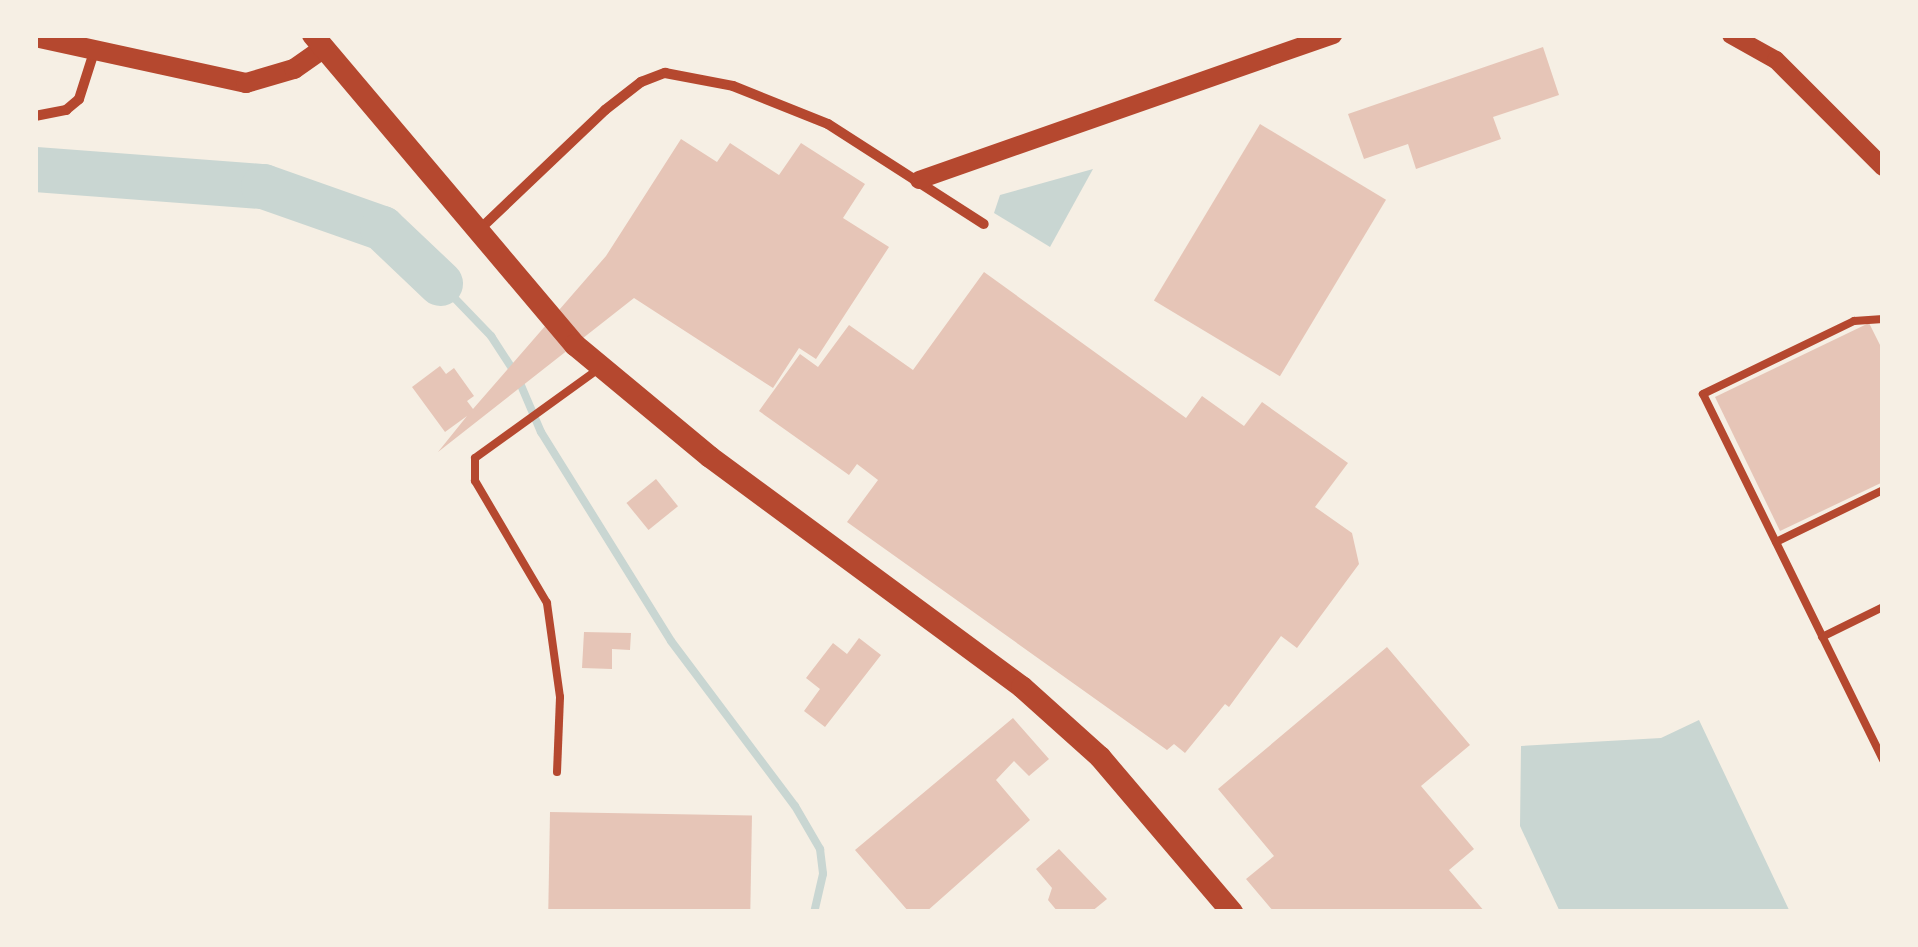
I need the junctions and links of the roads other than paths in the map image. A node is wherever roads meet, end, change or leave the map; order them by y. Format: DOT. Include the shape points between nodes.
graph roads {
  1 [pos="1334,35"];
  2 [pos="1730,35"];
  3 [pos="35,37"];
  4 [pos="319,42"];
  5 [pos="95,49"];
  6 [pos="35,116"];
  7 [pos="1883,166"];
  8 [pos="918,180"];
  9 [pos="984,224"];
  10 [pos="479,230"];
  11 [pos="1883,320"];
  12 [pos="602,367"];
  13 [pos="1883,490"];
  14 [pos="1776,542"];
  15 [pos="1883,607"];
  16 [pos="1822,637"];
  17 [pos="1883,760"];
  18 [pos="556,772"];
  19 [pos="1232,912"];
  1 -- 8 [label="street"];
  2 -- 7 [label="street" via="1776,60"];
  3 -- 5 [label="main road"];
  4 -- 5 [label="main road" via="294,69 246,83"];
  4 -- 10 [label="main road"];
  5 -- 6 [label="street" via="80,99 66,110"];
  8 -- 9 [label="street"];
  8 -- 10 [label="street" via="828,124 733,86 665,73 605,110"];
  10 -- 12 [label="main road" via="574,346"];
  11 -- 14 [label="lane" via="1854,321 1703,394"];
  12 -- 18 [label="lane" via="475,458 475,481 546,603 560,697"];
  12 -- 19 [label="main road" via="710,457 1022,687 1100,757"];
  13 -- 14 [label="lane"];
  14 -- 16 [label="lane"];
  15 -- 16 [label="lane"];
  16 -- 17 [label="lane"];
}
